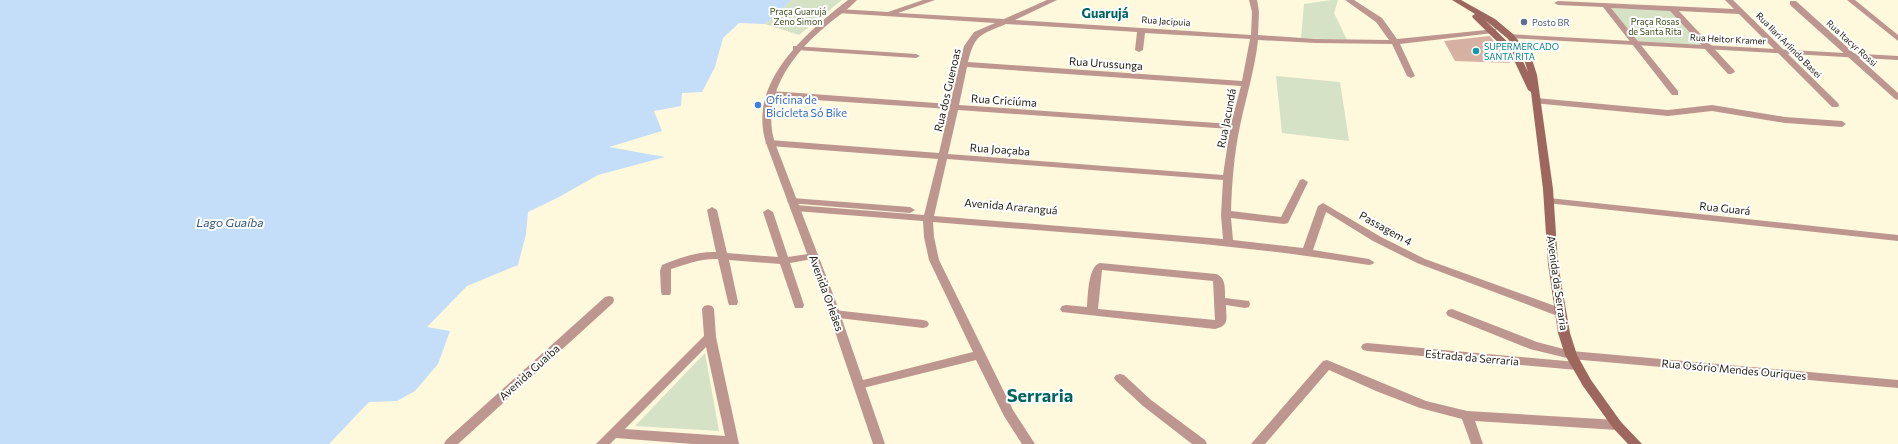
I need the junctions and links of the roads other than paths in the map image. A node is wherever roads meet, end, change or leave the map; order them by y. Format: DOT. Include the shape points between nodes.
graph roads {
  1 [pos="853,0"];
  2 [pos="931,0"];
  3 [pos="1053,0"];
  4 [pos="1253,0"];
  5 [pos="1349,0"];
  6 [pos="1729,0"];
  7 [pos="1850,0"];
  8 [pos="1460,2"];
  9 [pos="1558,3"];
  10 [pos="1793,3"];
  11 [pos="1605,6"];
  12 [pos="1672,8"];
  13 [pos="838,11"];
  14 [pos="1741,12"];
  15 [pos="887,14"];
  16 [pos="1003,21"];
  17 [pos="1492,21"];
  18 [pos="1482,22"];
  19 [pos="1141,30"];
  20 [pos="1493,31"];
  21 [pos="1255,37"];
  22 [pos="1511,37"];
  23 [pos="1500,38"];
  24 [pos="1898,39"];
  25 [pos="1395,42"];
  26 [pos="1635,43"];
  27 [pos="796,48"];
  28 [pos="1708,48"];
  29 [pos="1140,50"];
  30 [pos="1782,52"];
  31 [pos="916,56"];
  32 [pos="1851,56"];
  33 [pos="1898,58"];
  34 [pos="964,64"];
  35 [pos="1731,72"];
  36 [pos="1411,76"];
  37 [pos="1246,84"];
  38 [pos="1675,93"];
  39 [pos="771,94"];
  40 [pos="1898,97"];
  41 [pos="1536,101"];
  42 [pos="1835,105"];
  43 [pos="955,107"];
  44 [pos="1842,124"];
  45 [pos="1235,127"];
  46 [pos="770,143"];
  47 [pos="943,156"];
  48 [pos="1228,178"];
  49 [pos="1304,182"];
  50 [pos="1549,201"];
  51 [pos="794,204"];
  52 [pos="712,210"];
  53 [pos="768,212"];
  54 [pos="1227,214"];
  55 [pos="929,215"];
  56 [pos="1898,238"];
  57 [pos="1227,239"];
  58 [pos="1307,252"];
  59 [pos="722,256"];
  60 [pos="814,256"];
  61 [pos="784,261"];
  62 [pos="1369,262"];
  63 [pos="666,292"];
  64 [pos="609,300"];
  65 [pos="1220,301"];
  66 [pos="732,302"];
  67 [pos="1244,304"];
  68 [pos="799,305"];
  69 [pos="708,309"];
  70 [pos="1066,309"];
  71 [pos="1092,312"];
  72 [pos="1559,312"];
  73 [pos="1452,313"];
  74 [pos="834,314"];
  75 [pos="923,324"];
  76 [pos="710,337"];
  77 [pos="1367,347"];
  78 [pos="979,355"];
  79 [pos="1571,355"];
  80 [pos="1577,366"];
  81 [pos="1120,378"];
  82 [pos="1898,384"];
  83 [pos="859,385"];
  84 [pos="1467,416"];
  85 [pos="1617,425"];
  86 [pos="613,433"];
  87 [pos="733,443"];
  88 [pos="450,444"];
  89 [pos="602,444"];
  90 [pos="880,444"];
  91 [pos="1029,444"];
  92 [pos="1201,444"];
  93 [pos="1257,444"];
  94 [pos="1477,444"];
  95 [pos="1636,444"];
  1 -- 13 [label="street"];
  2 -- 15 [label="street"];
  3 -- 16 [label="street, Rua dos Guenoas"];
  4 -- 21 [label="street, Rua Jacundá"];
  5 -- 25 [label="street" via="1379,20"];
  6 -- 14 [label="street, Rua Ilari Arlindo Basei"];
  7 -- 24 [label="street"];
  8 -- 17 [label="main road, Avenida da Serraria"];
  8 -- 18 [label="main road, Avenida da Serraria"];
  9 -- 11 [label="street"];
  10 -- 32 [label="street, Rua Itacyr Rossi"];
  11 -- 12 [label="street"];
  11 -- 26 [label="street"];
  12 -- 14 [label="street"];
  12 -- 28 [label="street"];
  13 -- 15 [label="street, Rua Jacipuia"];
  13 -- 27 [label="street"];
  14 -- 30 [label="street, Rua Ilari Arlindo Basei"];
  15 -- 16 [label="street, Rua Jacipuia"];
  16 -- 19 [label="street, Rua Jacipuia"];
  16 -- 34 [label="street, Rua dos Guenoas" via="977,34 968,46"];
  17 -- 18 [label="main road"];
  17 -- 22 [label="main road, Avenida da Serraria"];
  18 -- 20 [label="main road, Avenida da Serraria"];
  19 -- 21 [label="street, Rua Jacipuia"];
  19 -- 29 [label="street"];
  20 -- 23 [label="main road, Avenida da Serraria"];
  20 -- 25 [label="street, Rua Jacipuia"];
  21 -- 25 [label="street, Rua Jacipuia"];
  21 -- 37 [label="street, Rua Jacundá"];
  22 -- 23 [label="street, Rua Heitor Kramer"];
  22 -- 26 [label="street, Rua Heitor Kramer"];
  22 -- 41 [label="main road, Avenida da Serraria" via="1528,58 1534,75"];
  23 -- 41 [label="main road, Avenida da Serraria" via="1516,55"];
  25 -- 36 [label="street"];
  26 -- 28 [label="street, Rua Heitor Kramer"];
  26 -- 38 [label="street"];
  27 -- 31 [label="street"];
  27 -- 39 [label="street"];
  28 -- 30 [label="street, Rua Heitor Kramer"];
  28 -- 35 [label="street"];
  30 -- 32 [label="street, Rua Heitor Kramer"];
  30 -- 42 [label="street, Rua Ilari Arlindo Basei"];
  32 -- 33 [label="street, Rua Heitor Kramer"];
  32 -- 40 [label="street, Rua Itacyr Rossi"];
  34 -- 37 [label="street, Rua Urussunga"];
  34 -- 43 [label="street, Rua dos Guenoas"];
  37 -- 45 [label="street, Rua Jacundá"];
  39 -- 43 [label="street, Rua Criciúma"];
  39 -- 46 [label="street" via="766,117"];
  41 -- 44 [label="street" via="1668,113 1712,108 1785,120"];
  41 -- 50 [label="main road, Avenida da Serraria"];
  43 -- 45 [label="street, Rua Criciúma"];
  43 -- 47 [label="street, Rua dos Guenoas"];
  45 -- 48 [label="street, Rua Jacundá"];
  46 -- 47 [label="street, Rua Joaçaba"];
  46 -- 51 [label="street, Avenida Orleães"];
  47 -- 48 [label="street, Rua Joaçaba"];
  47 -- 55 [label="street, Rua dos Guenoas"];
  48 -- 54 [label="street, Rua Jacundá"];
  49 -- 54 [label="street" via="1284,221"];
  50 -- 56 [label="street, Rua Guará"];
  50 -- 72 [label="main road, Avenida da Serraria"];
  51 -- 55 [label="street, Avenida Araranguá"];
  51 -- 60 [label="street, Avenida Orleães"];
  52 -- 59 [label="street"];
  53 -- 61 [label="street"];
  54 -- 57 [label="street, Rua Jacundá"];
  55 -- 57 [label="street, Avenida Araranguá"];
  55 -- 78 [label="street, Rua dos Guenoas" via="929,237 934,260"];
  57 -- 58 [label="street"];
  58 -- 62 [label="street"];
  58 -- 72 [label="street, Passagem 4" via="1323,206 1376,239 1421,261"];
  59 -- 61 [label="street"];
  59 -- 63 [label="street" via="695,257 669,265 665,271"];
  59 -- 66 [label="street"];
  60 -- 61 [label="street"];
  60 -- 74 [label="street, Avenida Orleães"];
  61 -- 68 [label="street"];
  64 -- 88 [label="street, Avenida Guaíba"];
  65 -- 67 [label="street"];
  65 -- 71 [label="street" via="1221,322 1218,325"];
  65 -- 71 [label="street" via="1219,282 1216,278 1100,266 1097,269"];
  69 -- 76 [label="street"];
  70 -- 71 [label="street"];
  72 -- 79 [label="main road, Avenida da Serraria"];
  73 -- 79 [label="street, Rua Osório Mendes Ouriques" via="1534,346"];
  74 -- 75 [label="street"];
  74 -- 83 [label="street, Avenida Orleães"];
  76 -- 86 [label="street"];
  76 -- 87 [label="street"];
  77 -- 80 [label="street, Estrada da Serraria"];
  78 -- 83 [label="street"];
  78 -- 91 [label="street, Rua dos Guenoas" via="1008,414"];
  79 -- 80 [label="main road, Avenida da Serraria"];
  79 -- 82 [label="street, Rua Osório Mendes Ouriques"];
  80 -- 85 [label="main road, Avenida da Serraria"];
  81 -- 92 [label="street" via="1147,403"];
  83 -- 90 [label="street, Avenida Orleães"];
  84 -- 85 [label="street"];
  84 -- 93 [label="street" via="1416,402 1327,364"];
  84 -- 94 [label="street"];
  85 -- 95 [label="main road, Avenida da Serraria"];
  86 -- 87 [label="street"];
  86 -- 89 [label="street"];
}
